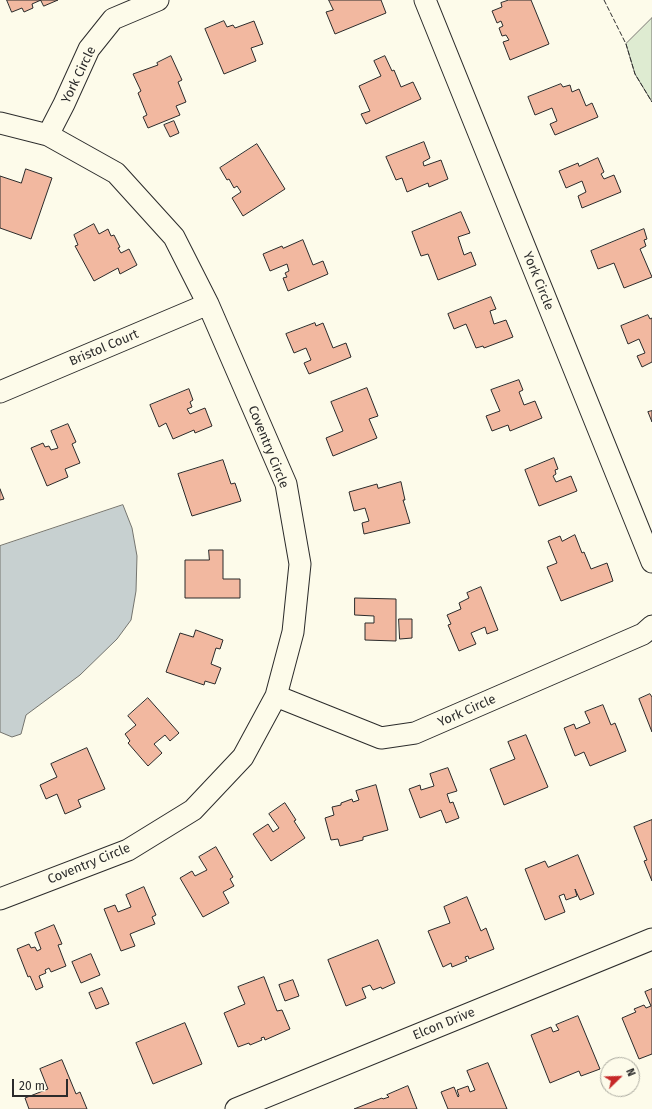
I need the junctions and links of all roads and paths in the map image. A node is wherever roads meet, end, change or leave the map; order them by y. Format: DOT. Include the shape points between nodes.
graph roads {
  1 [pos="158,0"];
  2 [pos="424,0"];
  3 [pos="0,123"];
  4 [pos="48,135"];
  5 [pos="208,304"];
  6 [pos="0,392"];
  7 [pos="652,562"];
  8 [pos="652,626"];
  9 [pos="276,696"];
  10 [pos="0,899"];
  11 [pos="652,939"];
  12 [pos="236,1109"];
  1 -- 4 [label="street, York Circle" via="113,19 89,49"];
  2 -- 7 [label="street, York Circle"];
  3 -- 4 [label="street, Coventry Circle"];
  4 -- 5 [label="street, Coventry Circle" via="116,173 174,237"];
  5 -- 6 [label="street, Bristol Court"];
  5 -- 9 [label="street, Coventry Circle" via="286,484 300,564 293,632"];
  8 -- 9 [label="street, York Circle" via="643,634 415,733 381,738"];
  9 -- 10 [label="street, Coventry Circle" via="243,757 193,810 128,850"];
  11 -- 12 [label="street, Elcon Drive"];
}
